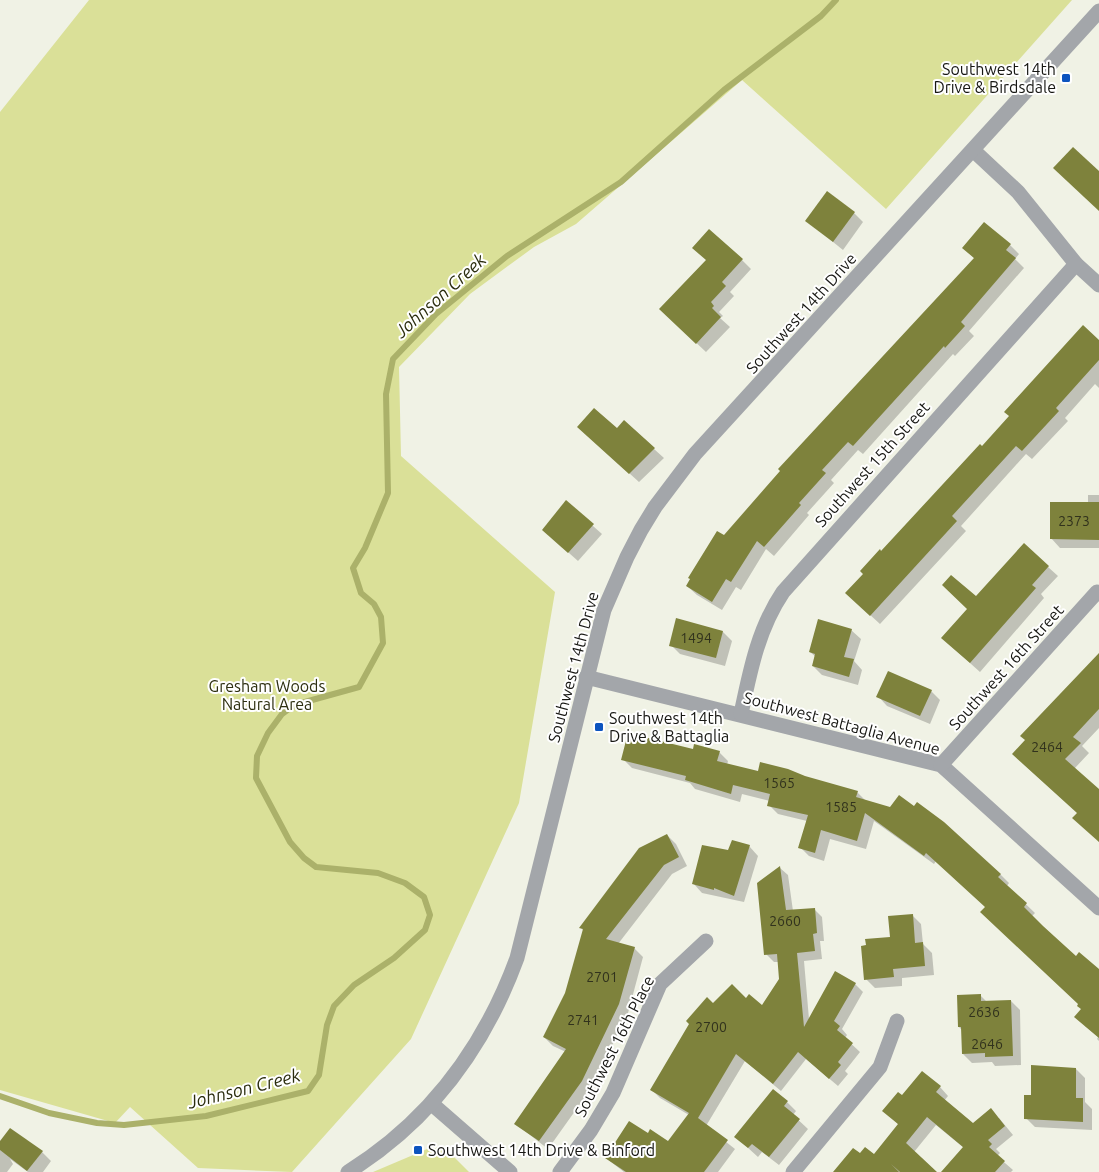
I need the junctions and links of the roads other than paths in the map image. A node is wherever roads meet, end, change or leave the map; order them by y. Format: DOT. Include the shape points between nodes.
graph roads {
  1 [pos="1099,11"];
  2 [pos="973,150"];
  3 [pos="1076,264"];
  4 [pos="1099,285"];
  5 [pos="1098,593"];
  6 [pos="586,677"];
  7 [pos="741,714"];
  8 [pos="941,765"];
  9 [pos="1099,908"];
  10 [pos="706,941"];
  11 [pos="897,1021"];
  12 [pos="432,1104"];
  13 [pos="348,1172"];
  14 [pos="510,1172"];
  15 [pos="560,1172"];
  16 [pos="793,1172"];
  1 -- 2 [label="street, Southwest 14th Drive"];
  2 -- 3 [label="street" via="1018,192"];
  2 -- 6 [label="street, Southwest 14th Drive" via="695,454 655,507 604,610"];
  3 -- 4 [label="street"];
  3 -- 7 [label="street, Southwest 15th Street" via="783,592 761,632"];
  5 -- 8 [label="street, Southwest 16th Street"];
  6 -- 7 [label="street, Southwest Battaglia Avenue"];
  6 -- 12 [label="street, Southwest 14th Drive" via="517,958 506,988 475,1047"];
  7 -- 8 [label="street, Southwest Battaglia Avenue"];
  8 -- 9 [label="street, Southwest Battaglia Avenue"];
  10 -- 15 [label="street, Southwest 16th Place" via="660,984 613,1093"];
  11 -- 16 [label="street" via="880,1067"];
  12 -- 13 [label="street, Southwest 14th Drive" via="401,1134"];
  12 -- 14 [label="street"];
}
